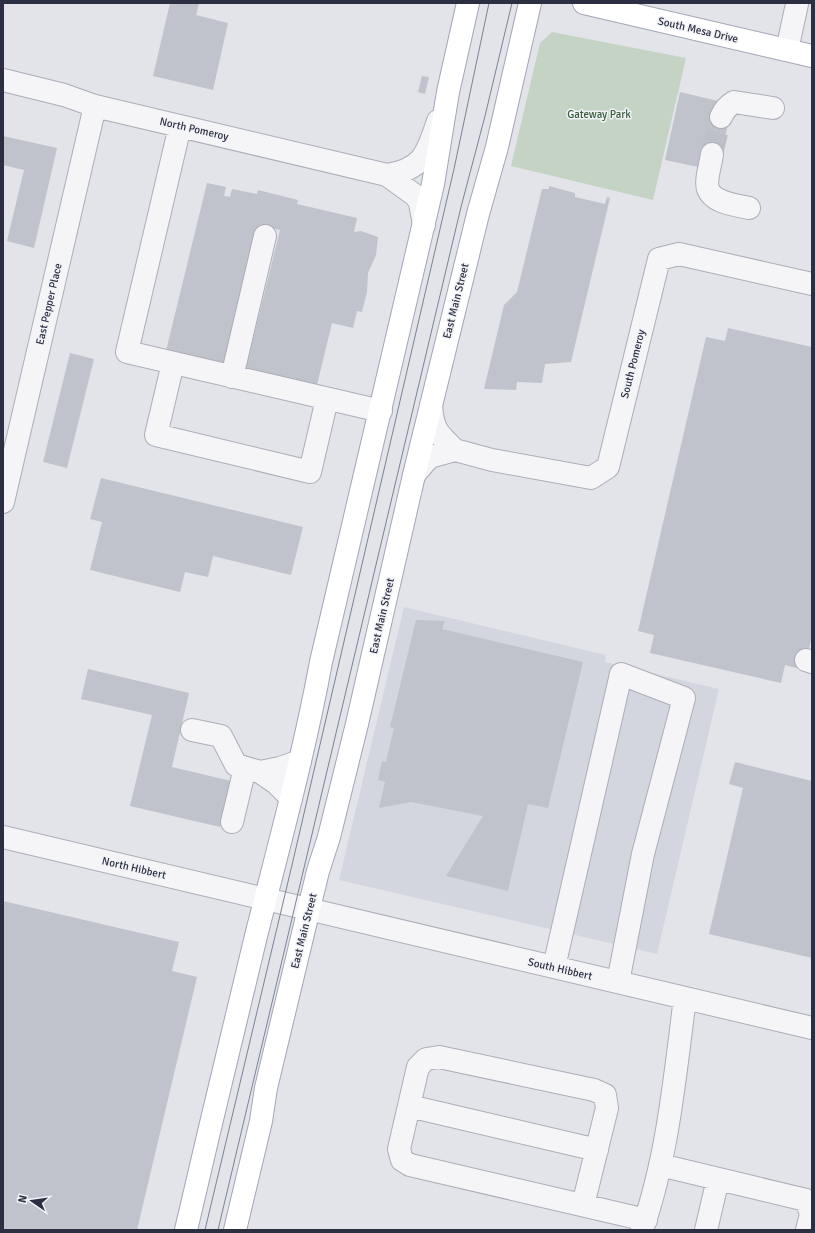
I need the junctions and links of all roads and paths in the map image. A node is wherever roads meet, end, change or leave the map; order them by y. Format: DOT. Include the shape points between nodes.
graph roads {
  1 [pos="468,3"];
  2 [pos="530,3"];
  3 [pos="584,3"];
  4 [pos="797,4"];
  5 [pos="786,50"];
  6 [pos="812,56"];
  7 [pos="3,80"];
  8 [pos="448,92"];
  9 [pos="95,106"];
  10 [pos="774,108"];
  11 [pos="721,117"];
  12 [pos="180,126"];
  13 [pos="712,154"];
  14 [pos="386,175"];
  15 [pos="749,208"];
  16 [pos="424,226"];
  17 [pos="266,236"];
  18 [pos="812,284"];
  19 [pos="173,363"];
  20 [pos="232,377"];
  21 [pos="327,399"];
  22 [pos="431,405"];
  23 [pos="381,411"];
  24 [pos="455,450"];
  25 [pos="414,475"];
  26 [pos="3,502"];
  27 [pos="192,730"];
  28 [pos="300,761"];
  29 [pos="252,770"];
  30 [pos="291,798"];
  31 [pos="232,822"];
  32 [pos="3,837"];
  33 [pos="266,899"];
  34 [pos="309,910"];
  35 [pos="554,967"];
  36 [pos="618,982"];
  37 [pos="684,998"];
  38 [pos="812,1028"];
  39 [pos="409,1106"];
  40 [pos="597,1150"];
  41 [pos="660,1165"];
  42 [pos="718,1179"];
  43 [pos="583,1205"];
  44 [pos="644,1225"];
  45 [pos="186,1230"];
  46 [pos="235,1230"];
  47 [pos="706,1230"];
  48 [pos="807,1230"];
  1 -- 8 [label="main road"];
  2 -- 22 [label="main road, East Main Street" via="497,147"];
  3 -- 5 [label="main road, South Mesa Drive"];
  4 -- 5 [label="street"];
  5 -- 6 [label="main road, South Mesa Drive"];
  7 -- 9 [label="street, North Pomeroy" via="64,95"];
  8 -- 14 [label="street, North Pomeroy" via="425,154 409,170"];
  8 -- 16 [label="main road"];
  9 -- 12 [label="street, North Pomeroy"];
  9 -- 26 [label="street, East Pepper Place"];
  10 -- 11 [label="street" via="734,102 724,110"];
  12 -- 14 [label="street, North Pomeroy"];
  12 -- 19 [label="street" via="127,352"];
  13 -- 15 [label="street" via="707,188 710,193 726,203"];
  14 -- 16 [label="street, North Pomeroy" via="416,196 420,203"];
  16 -- 23 [label="main road"];
  17 -- 20 [label="street"];
  18 -- 24 [label="street, South Pomeroy" via="679,254 659,259 608,467 591,478 492,460"];
  19 -- 20 [label="street"];
  19 -- 21 [label="street" via="156,435 310,472"];
  20 -- 21 [label="street"];
  21 -- 23 [label="street"];
  22 -- 24 [label="street, South Pomeroy" via="432,422 436,431"];
  22 -- 25 [label="main road, East Main Street"];
  23 -- 28 [label="main road"];
  24 -- 25 [label="street" via="430,457"];
  25 -- 34 [label="main road, East Main Street" via="357,724"];
  27 -- 29 [label="street" via="221,736 236,765"];
  28 -- 29 [label="street" via="280,768"];
  28 -- 30 [label="main road"];
  29 -- 30 [label="street" via="276,783"];
  29 -- 31 [label="street"];
  30 -- 33 [label="main road"];
  32 -- 33 [label="street, North Hibbert"];
  33 -- 34 [label="street, North Hibbert"];
  33 -- 45 [label="main road"];
  34 -- 35 [label="street, South Hibbert"];
  34 -- 46 [label="main road, East Main Street"];
  35 -- 36 [label="street, South Hibbert"];
  35 -- 36 [label="street" via="622,674 684,698 643,854"];
  36 -- 37 [label="street, South Hibbert"];
  37 -- 38 [label="street, South Hibbert"];
  37 -- 41 [label="street" via="670,1116"];
  39 -- 40 [label="street"];
  39 -- 40 [label="street" via="418,1067 426,1059 439,1057 594,1090 605,1095 607,1108"];
  39 -- 43 [label="street" via="399,1149 402,1160 410,1165"];
  40 -- 43 [label="street"];
  41 -- 42 [label="street"];
  41 -- 44 [label="street"];
  42 -- 47 [label="street"];
  42 -- 48 [label="street" via="806,1200 811,1214"];
  43 -- 44 [label="street"];
}
